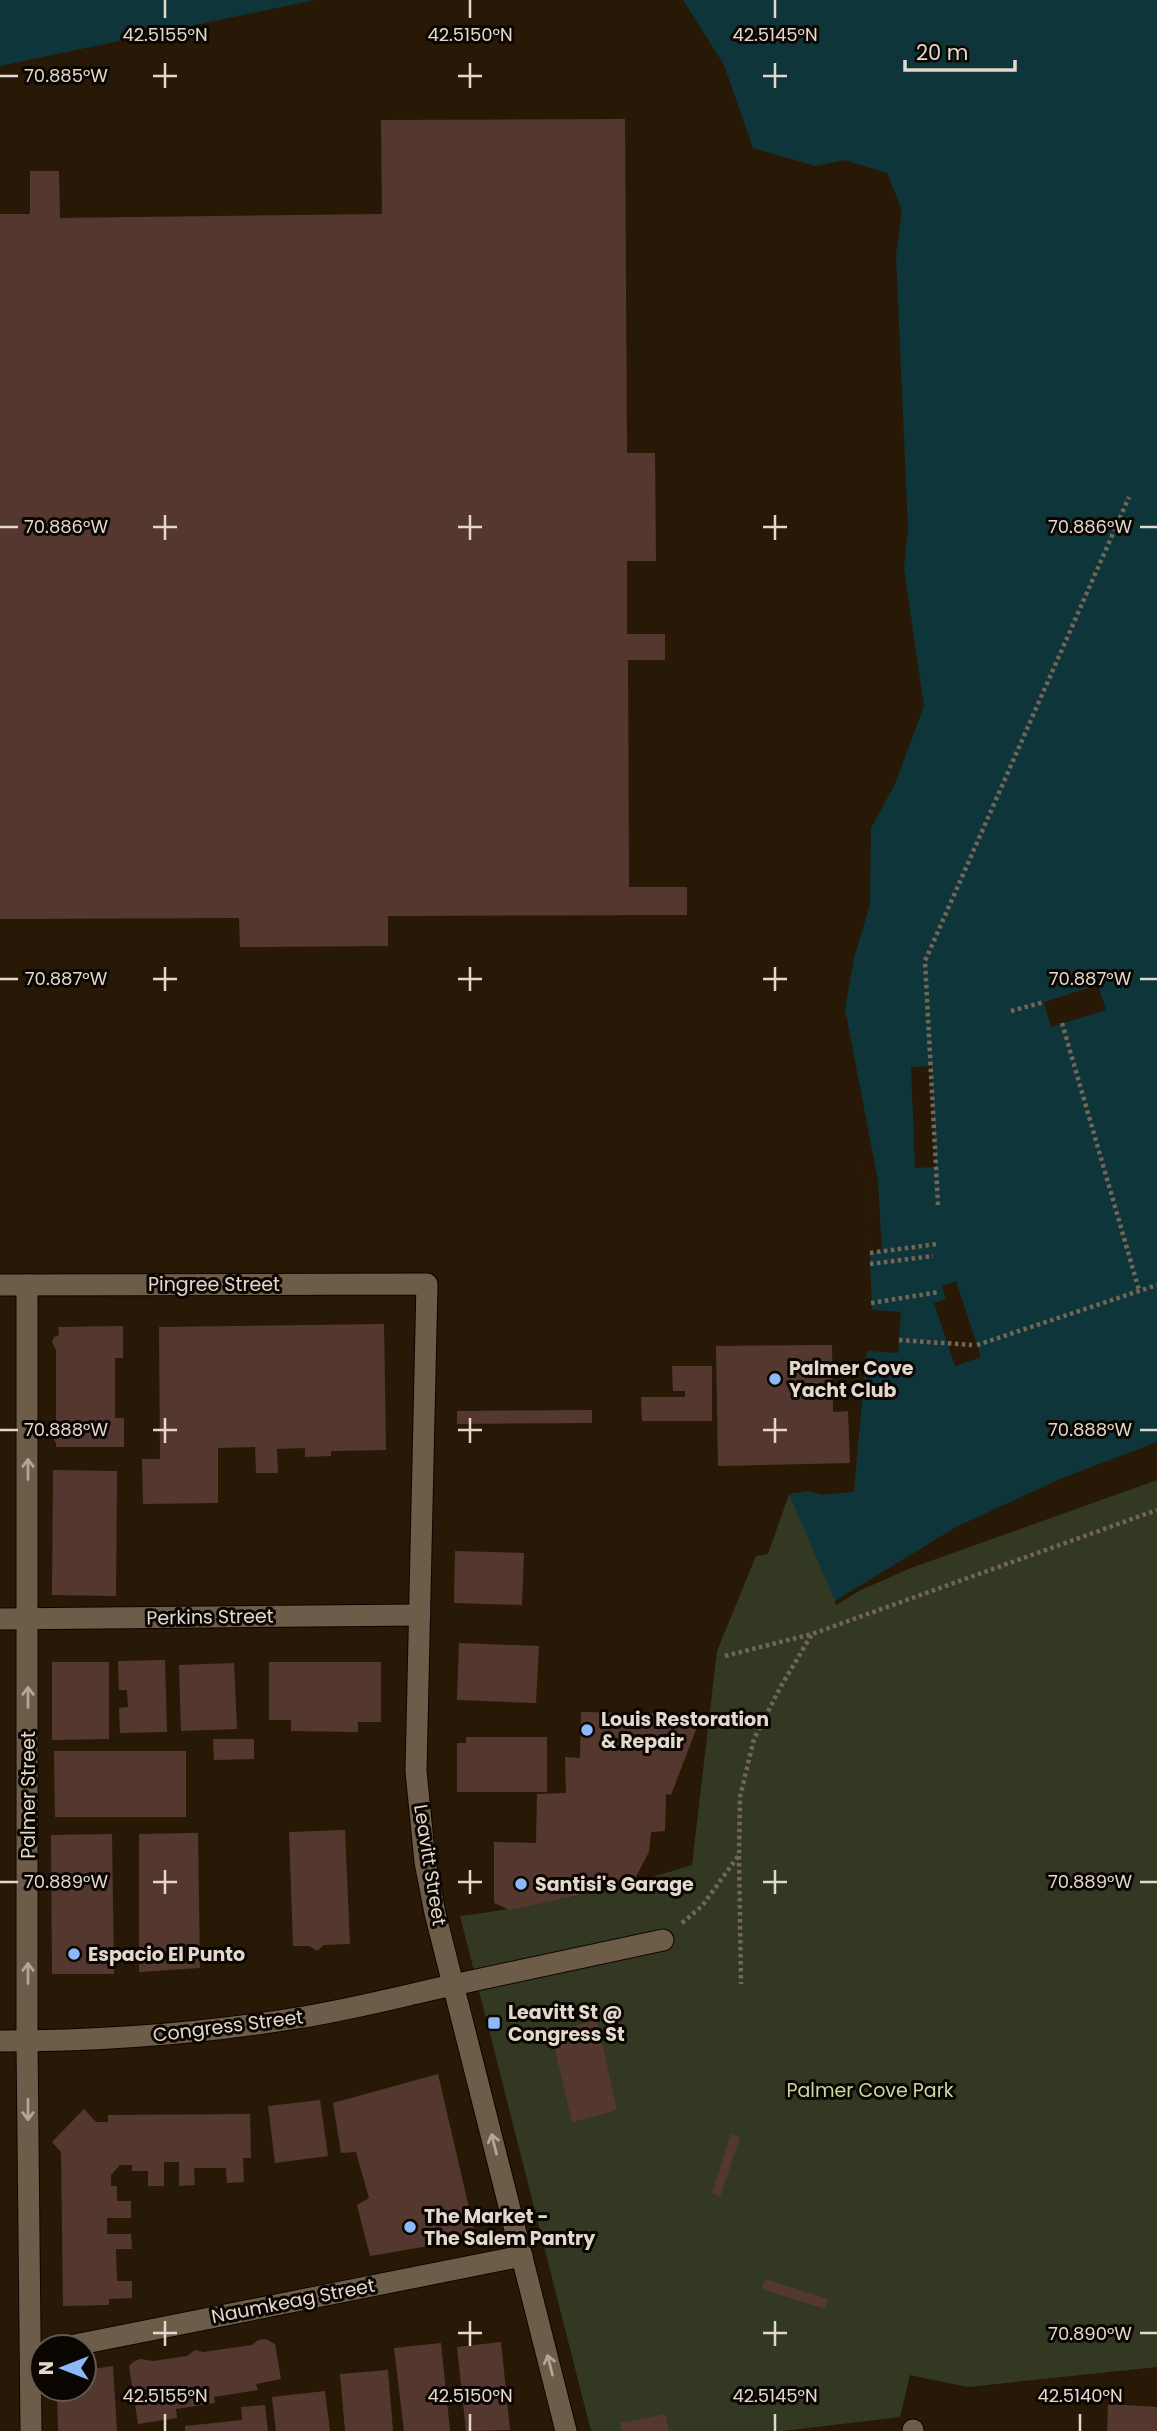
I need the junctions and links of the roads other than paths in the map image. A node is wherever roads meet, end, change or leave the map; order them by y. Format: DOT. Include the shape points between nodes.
graph roads {
  1 [pos="427,1284"];
  2 [pos="0,1285"];
  3 [pos="27,1285"];
  4 [pos="420,1615"];
  5 [pos="0,1619"];
  6 [pos="28,1619"];
  7 [pos="663,1940"];
  8 [pos="453,1985"];
  9 [pos="0,2041"];
  10 [pos="27,2041"];
  11 [pos="522,2256"];
  12 [pos="35,2333"];
  13 [pos="98,2340"];
  14 [pos="33,2403"];
  15 [pos="31,2431"];
  16 [pos="566,2431"];
  1 -- 3 [label="street, Pingree Street"];
  1 -- 4 [label="street, Leavitt Street"];
  2 -- 3 [label="street, Pingree Street"];
  6 -- 3 [label="street, Palmer Street, one-way"];
  4 -- 6 [label="street, Perkins Street"];
  4 -- 8 [label="street, Leavitt Street" via="416,1771 425,1862"];
  5 -- 6 [label="street, Perkins Street"];
  10 -- 6 [label="street, Palmer Street, one-way"];
  7 -- 8 [label="street, Congress Street"];
  8 -- 10 [label="street, Congress Street" via="228,2028"];
  11 -- 8 [label="street, Leavitt Street, one-way"];
  9 -- 10 [label="street, Congress Street"];
  10 -- 12 [label="street, Palmer Street, one-way"];
  11 -- 13 [label="street, Naumkeag Street"];
  16 -- 11 [label="street, Leavitt Street, one-way"];
  14 -- 15 [label="street, Palmer Street"];
}
